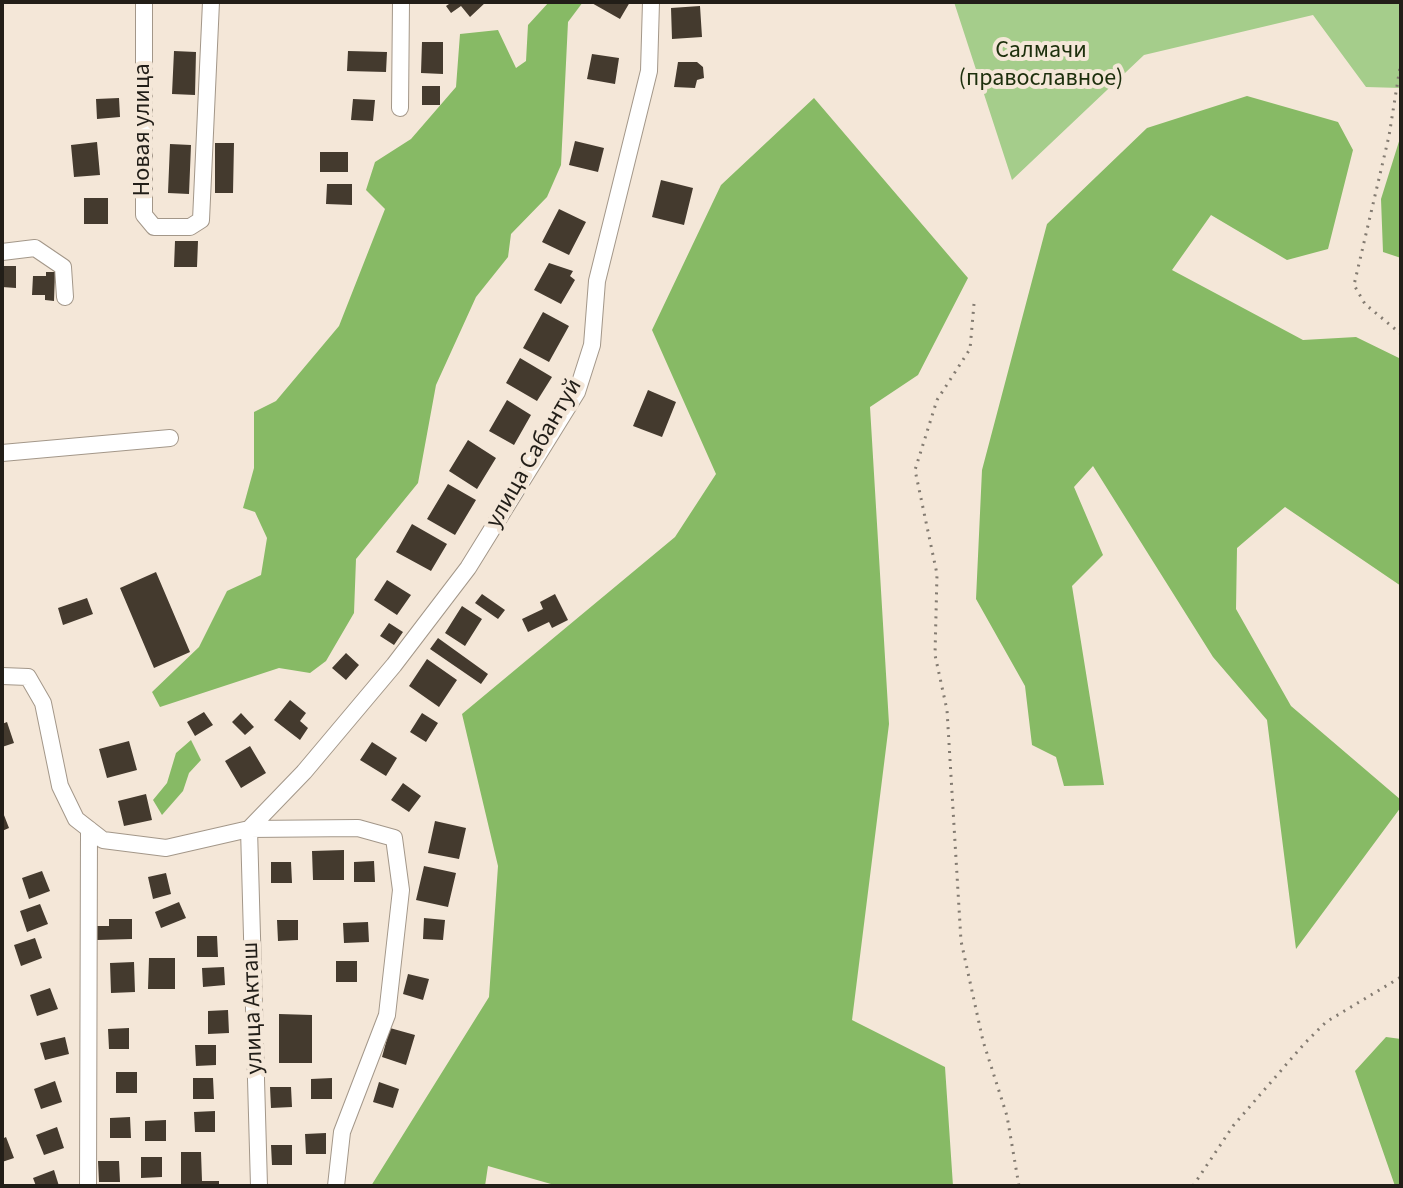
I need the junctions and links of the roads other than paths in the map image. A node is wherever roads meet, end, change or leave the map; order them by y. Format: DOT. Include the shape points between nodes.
graph roads {
  1 [pos="144,2"];
  2 [pos="211,2"];
  3 [pos="401,2"];
  4 [pos="651,2"];
  5 [pos="400,108"];
  6 [pos="2,252"];
  7 [pos="65,297"];
  8 [pos="170,438"];
  9 [pos="2,453"];
  10 [pos="2,676"];
  11 [pos="89,829"];
  12 [pos="249,829"];
  13 [pos="88,1186"];
  14 [pos="259,1186"];
  15 [pos="336,1186"];
  1 -- 2 [label="street, Новая улица" via="144,215 154,227 190,227 201,220"];
  3 -- 5 [label="street"];
  4 -- 12 [label="street, улица Сабантуй" via="649,71 597,281 592,345 577,392 468,568 394,665"];
  6 -- 7 [label="street" via="35,248 63,267"];
  8 -- 9 [label="street"];
  10 -- 11 [label="street" via="28,677 43,703 60,786 76,819"];
  11 -- 12 [label="street" via="103,840 166,848"];
  11 -- 13 [label="street"];
  12 -- 14 [label="street, улица Акташ"];
  12 -- 15 [label="street" via="358,828 394,838 401,890 387,1015 342,1132"];
}
